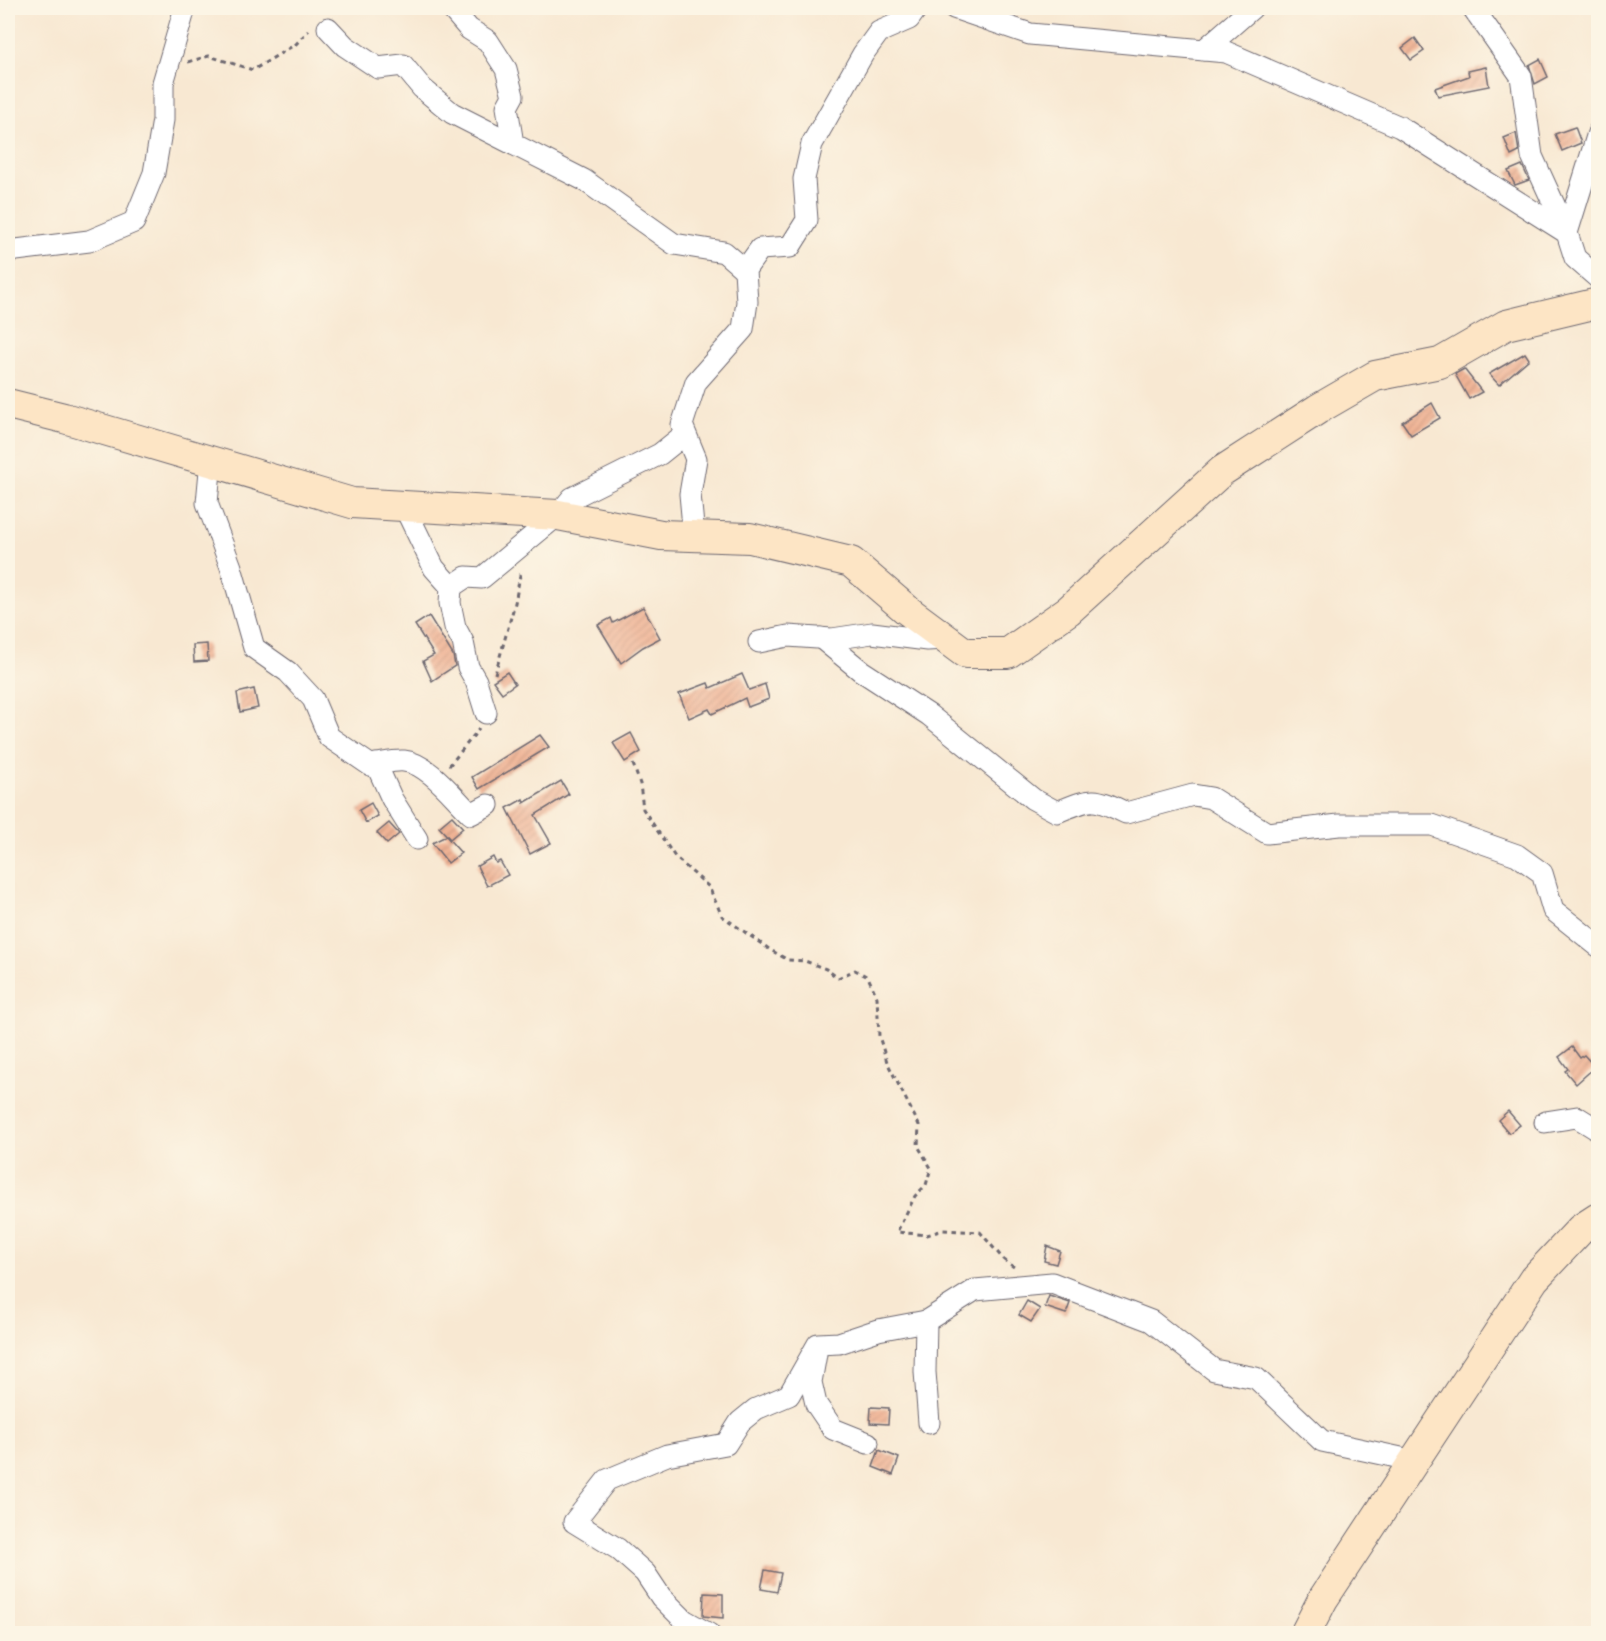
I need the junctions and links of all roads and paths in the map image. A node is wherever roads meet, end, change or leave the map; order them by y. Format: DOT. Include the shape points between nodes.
graph roads {
  1 [pos="185,8"];
  2 [pos="451,8"];
  3 [pos="917,8"];
  4 [pos="1252,8"];
  5 [pos="1473,8"];
  6 [pos="961,9"];
  7 [pos="319,26"];
  8 [pos="1204,50"];
  9 [pos="167,70"];
  10 [pos="1599,133"];
  11 [pos="513,144"];
  12 [pos="1567,233"];
  13 [pos="8,251"];
  14 [pos="745,270"];
  15 [pos="1599,278"];
  16 [pos="1599,303"];
  17 [pos="8,404"];
  18 [pos="685,434"];
  19 [pos="211,460"];
  20 [pos="404,506"];
  21 [pos="558,515"];
  22 [pos="694,537"];
  23 [pos="528,539"];
  24 [pos="451,588"];
  25 [pos="821,638"];
  26 [pos="945,639"];
  27 [pos="759,642"];
  28 [pos="486,713"];
  29 [pos="376,764"];
  30 [pos="633,764"];
  31 [pos="443,785"];
  32 [pos="488,805"];
  33 [pos="417,839"];
  34 [pos="1599,946"];
  35 [pos="1545,1122"];
  36 [pos="1599,1130"];
  37 [pos="1599,1218"];
  38 [pos="1031,1285"];
  39 [pos="926,1321"];
  40 [pos="818,1344"];
  41 [pos="929,1423"];
  42 [pos="868,1443"];
  43 [pos="1415,1461"];
  44 [pos="709,1634"];
  45 [pos="1305,1634"];
  1 -- 9 [label="street"];
  2 -- 11 [label="street" via="469,29 488,41 506,69 513,96 507,107"];
  3 -- 14 [label="street" via="909,19 879,32 812,144 804,179 807,220 790,247 760,249"];
  4 -- 8 [label="street"];
  5 -- 12 [label="street" via="1521,76 1532,156"];
  6 -- 8 [label="street" via="1030,34"];
  7 -- 9 [label="path" via="254,70 209,56"];
  7 -- 11 [label="street" via="378,68 403,65 452,113"];
  8 -- 12 [label="street" via="1226,52 1400,127"];
  9 -- 13 [label="street" via="154,173 134,222 89,241"];
  10 -- 12 [label="street"];
  11 -- 14 [label="street" via="584,180 674,244 724,252"];
  12 -- 15 [label="street" via="1575,258"];
  14 -- 18 [label="street" via="747,302 743,329 696,382 682,425"];
  16 -- 26 [label="street" via="1506,325 1440,363 1375,376 1318,409 1222,471 1069,610 1008,653 965,653"];
  17 -- 19 [label="street"];
  18 -- 21 [label="street" via="660,454 584,490"];
  18 -- 22 [label="street" via="696,459 690,494"];
  19 -- 20 [label="street" via="352,503"];
  19 -- 29 [label="street" via="207,503 231,567 254,648 288,672 313,699 328,737 370,765"];
  20 -- 21 [label="street"];
  20 -- 24 [label="street" via="434,568"];
  21 -- 22 [label="street" via="661,535"];
  21 -- 23 [label="street"];
  22 -- 26 [label="street" via="750,538 851,562"];
  23 -- 24 [label="street" via="482,578 466,577"];
  23 -- 28 [label="path"];
  24 -- 28 [label="street" via="455,627"];
  25 -- 26 [label="street" via="872,633"];
  25 -- 27 [label="street" via="788,636"];
  25 -- 34 [label="street" via="860,670 929,716 1033,799 1057,812 1084,801 1100,800 1126,813 1193,795 1211,798 1267,833 1339,825 1432,825 1517,855 1542,873 1553,910"];
  28 -- 31 [label="path" via="477,734 450,765"];
  29 -- 31 [label="street" via="406,761"];
  29 -- 33 [label="street"];
  30 -- 38 [label="path" via="643,809 675,857 709,887 722,915 788,960 806,961 838,978 855,970 868,977 877,997 879,1036 887,1062 919,1125 918,1146 931,1168 926,1185 915,1196 897,1232 980,1232"];
  31 -- 32 [label="street" via="471,814"];
  35 -- 36 [label="street" via="1578,1117"];
  37 -- 43 [label="street" via="1581,1229 1534,1279"];
  38 -- 39 [label="street" via="975,1290"];
  38 -- 43 [label="street" via="1052,1283 1151,1321 1214,1370 1256,1378 1322,1441"];
  39 -- 40 [label="street" via="878,1330 839,1343"];
  39 -- 41 [label="street"];
  40 -- 42 [label="street" via="811,1382 816,1404 833,1429"];
  40 -- 44 [label="street" via="789,1395 756,1409 740,1422 726,1444 667,1455 607,1480 574,1522 618,1549 645,1572 661,1598 684,1620"];
  43 -- 45 [label="street" via="1323,1599"];
}
